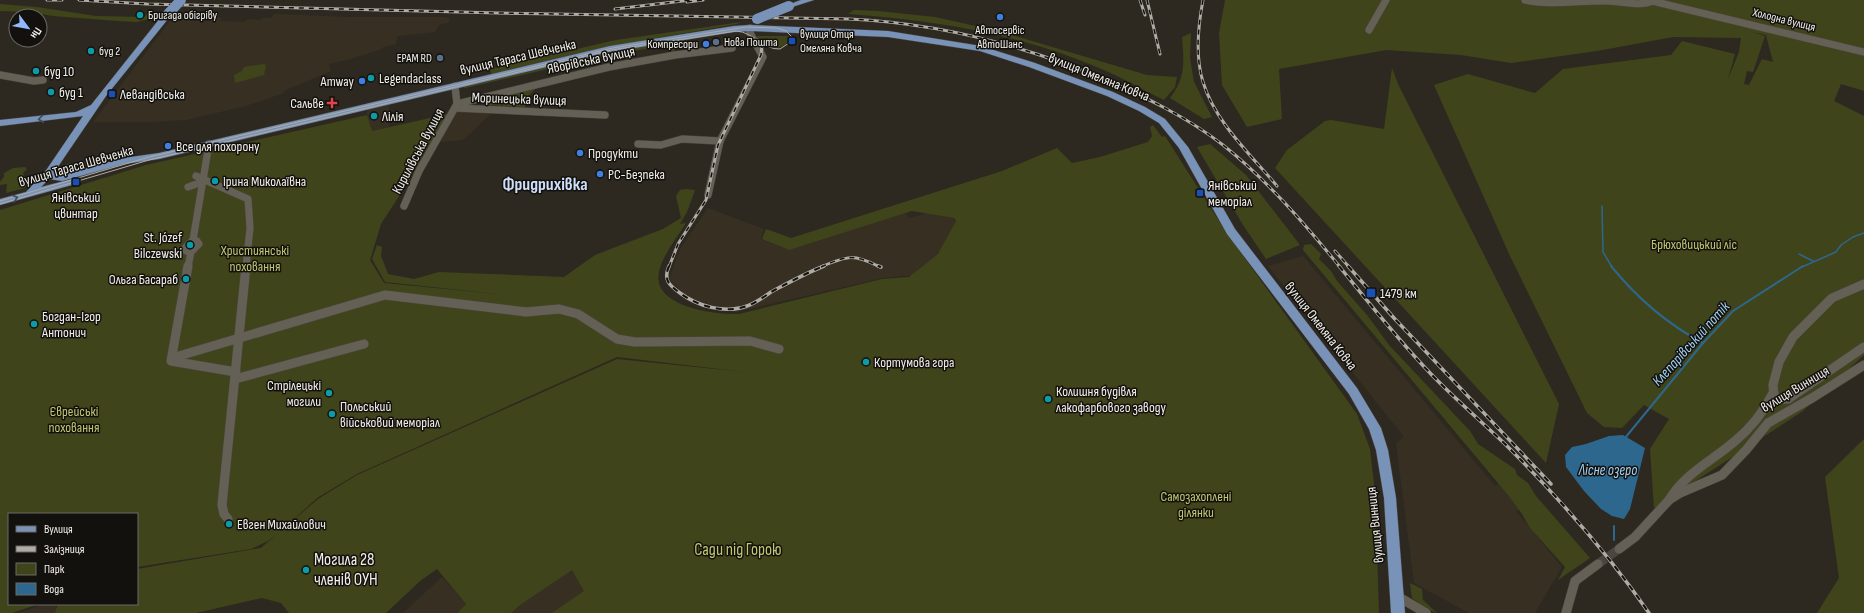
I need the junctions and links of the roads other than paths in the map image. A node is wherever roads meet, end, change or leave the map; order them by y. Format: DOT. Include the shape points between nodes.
graph roads {
  1 [pos="181,0"];
  2 [pos="810,0"];
  3 [pos="1386,0"];
  4 [pos="1525,0"];
  5 [pos="1650,0"];
  6 [pos="750,28"];
  7 [pos="1370,30"];
  8 [pos="732,48"];
  9 [pos="1864,52"];
  10 [pos="0,75"];
  11 [pos="43,80"];
  12 [pos="455,86"];
  13 [pos="456,106"];
  14 [pos="605,115"];
  15 [pos="81,119"];
  16 [pos="1,123"];
  17 [pos="720,141"];
  18 [pos="209,144"];
  19 [pos="638,144"];
  20 [pos="159,156"];
  21 [pos="50,171"];
  22 [pos="205,178"];
  23 [pos="188,187"];
  24 [pos="29,194"];
  25 [pos="708,195"];
  26 [pos="0,202"];
  27 [pos="404,206"];
  28 [pos="1864,284"];
  29 [pos="239,338"];
  30 [pos="364,344"];
  31 [pos="1864,347"];
  32 [pos="778,349"];
  33 [pos="172,358"];
  34 [pos="1864,364"];
  35 [pos="235,375"];
  36 [pos="1773,393"];
  37 [pos="1382,450"];
  38 [pos="1669,500"];
  39 [pos="228,519"];
  40 [pos="1619,549"];
  41 [pos="1598,564"];
  42 [pos="1397,596"];
  43 [pos="1398,613"];
  44 [pos="1426,613"];
  45 [pos="1566,613"];
  1 -- 15 [label="main road, bridge" via="150,35 95,106"];
  2 -- 6 [label="main road, bridge" via="758,19"];
  3 -- 7 [label="street"];
  4 -- 5 [label="street, Холодна вулиця" via="1546,4 1597,0 1644,4"];
  5 -- 9 [label="street, Холодна вулиця"];
  6 -- 12 [label="main road, вулиця Тараса Шевченка" via="610,49"];
  6 -- 17 [label="street" via="750,33 763,57"];
  6 -- 37 [label="main road, вулиця Омеляна Ковча" via="895,35 981,49 1110,94 1152,114 1175,135 1231,230 1354,391 1375,428"];
  8 -- 13 [label="street, Яворівська вулиця" via="608,67"];
  10 -- 11 [label="street" via="34,81"];
  12 -- 13 [label="street, Моринецька вулиця"];
  12 -- 18 [label="main road, вулиця Тараса Шевченка"];
  13 -- 14 [label="street, Моринецька вулиця"];
  13 -- 27 [label="street, Кирилівська вулиця" via="419,172"];
  15 -- 16 [label="main road, one-way"];
  15 -- 21 [label="main road"];
  17 -- 19 [label="street" via="686,139 660,145"];
  17 -- 25 [label="street"];
  18 -- 20 [label="main road, вулиця Тараса Шевченка"];
  18 -- 22 [label="street"];
  20 -- 21 [label="main road, вулиця Тараса Шевченка" via="124,161 62,178 51,176"];
  20 -- 24 [label="main road, вулиця Тараса Шевченка"];
  21 -- 24 [label="main road"];
  22 -- 23 [label="street"];
  22 -- 29 [label="street" via="248,199 250,228"];
  22 -- 33 [label="street" via="193,240 184,248 191,252"];
  26 -- 24 [label="main road, вулиця Тараса Шевченка, one-way"];
  28 -- 36 [label="street, вулиця Винниця" via="1832,298 1793,337 1779,362"];
  29 -- 32 [label="street" via="385,295 526,312 559,309 578,314 617,339 635,342 750,342"];
  29 -- 33 [label="street"];
  29 -- 35 [label="street"];
  30 -- 35 [label="street"];
  31 -- 36 [label="street, вулиця Винниця" via="1788,398 1779,399"];
  33 -- 35 [label="street" via="171,361"];
  34 -- 38 [label="street, вулиця Винниця" via="1768,423 1722,475"];
  35 -- 39 [label="street" via="222,505"];
  36 -- 38 [label="street" via="1768,404 1752,424 1730,446 1689,476 1675,489"];
  37 -- 42 [label="main road, вулиця Винниця" via="1390,498"];
  38 -- 40 [label="street, вулиця Винниця" via="1635,537"];
  41 -- 45 [label="street" via="1575,581"];
  42 -- 43 [label="main road, вулиця Винниця"];
  42 -- 44 [label="street"];
}
